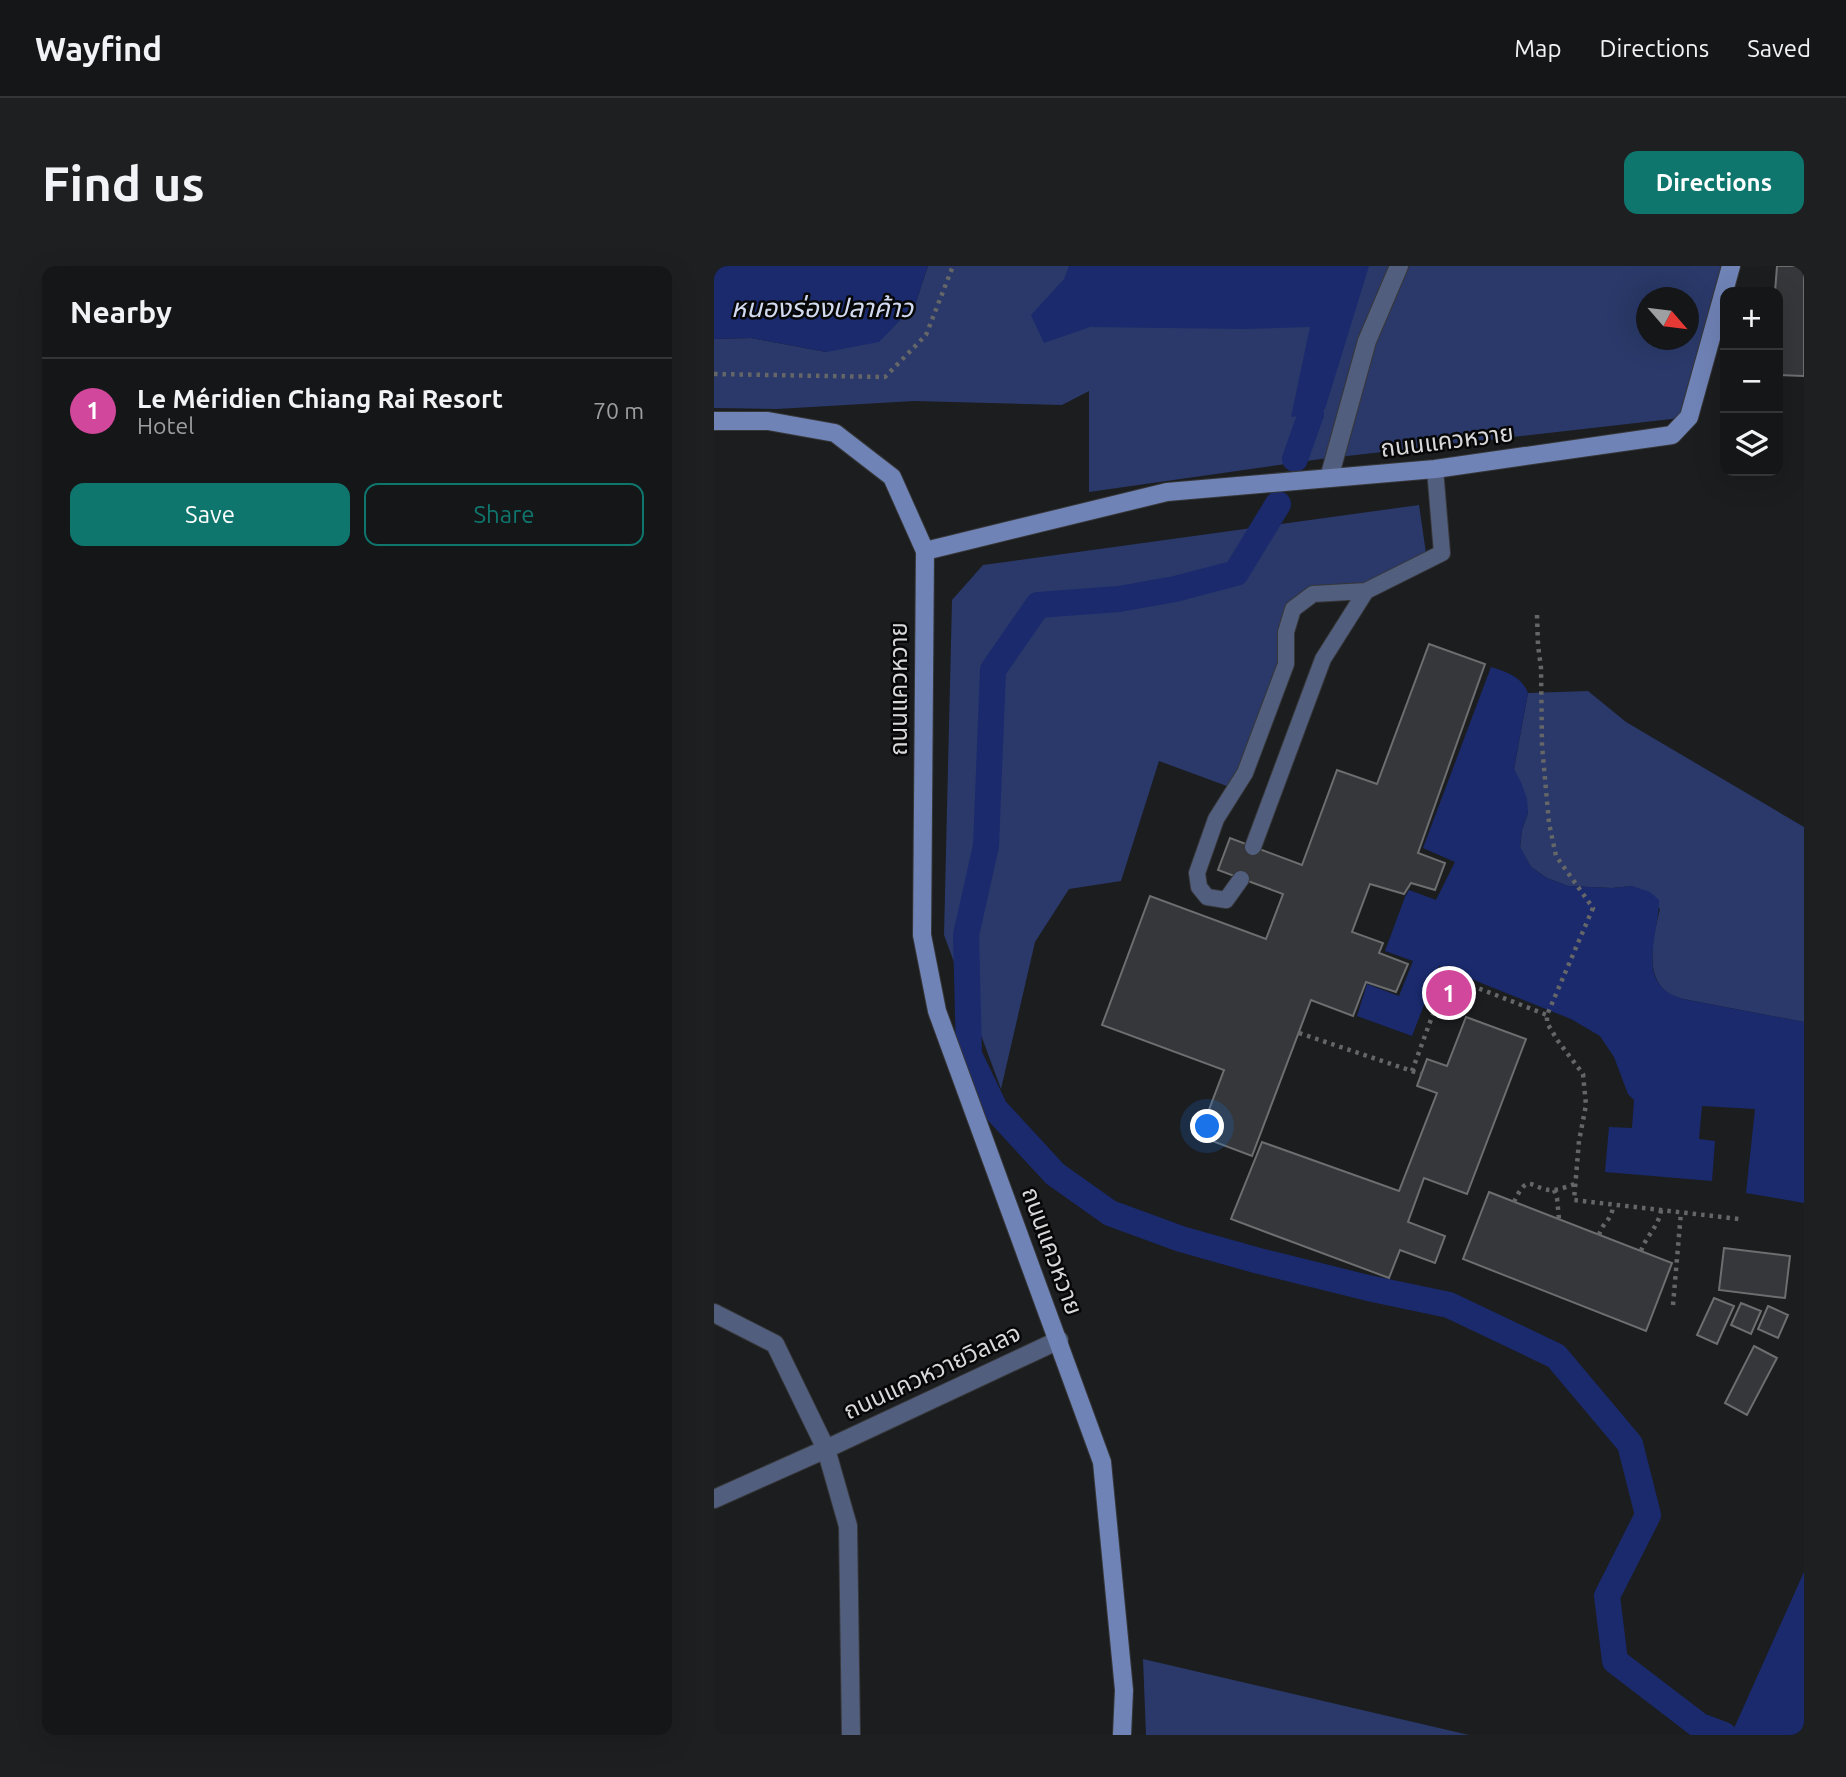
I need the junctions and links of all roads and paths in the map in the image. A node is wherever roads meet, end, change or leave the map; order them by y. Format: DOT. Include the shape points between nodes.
graph roads {
  1 [pos="953,266"];
  2 [pos="1399,266"];
  3 [pos="1731,266"];
  4 [pos="714,374"];
  5 [pos="714,421"];
  6 [pos="1435,469"];
  7 [pos="1329,478"];
  8 [pos="925,551"];
  9 [pos="1366,591"];
  10 [pos="1537,615"];
  11 [pos="1253,847"];
  12 [pos="1241,879"];
  13 [pos="1547,1014"];
  14 [pos="1299,1033"];
  15 [pos="1412,1071"];
  16 [pos="1422,1074"];
  17 [pos="1575,1184"];
  18 [pos="1554,1190"];
  19 [pos="1514,1202"];
  20 [pos="1613,1205"];
  21 [pos="1661,1210"];
  22 [pos="1681,1212"];
  23 [pos="1559,1219"];
  24 [pos="1739,1219"];
  25 [pos="1599,1235"];
  26 [pos="1642,1251"];
  27 [pos="1673,1305"];
  28 [pos="714,1313"];
  29 [pos="1059,1340"];
  30 [pos="825,1450"];
  31 [pos="714,1499"];
  32 [pos="851,1735"];
  33 [pos="1122,1735"];
  1 -- 4 [label="path" via="926,335 885,377"];
  2 -- 7 [label="street" via="1367,341"];
  3 -- 6 [label="street, ถนนแควหวาย" via="1689,417 1672,435"];
  5 -- 8 [label="street" via="768,421 835,433 892,477"];
  6 -- 7 [label="street, ถนนแควหวาย"];
  6 -- 9 [label="lane" via="1442,553"];
  7 -- 8 [label="street, ถนนแควหวาย" via="1167,492"];
  8 -- 29 [label="street, ถนนแควหวาย" via="922,935 937,1012"];
  9 -- 11 [label="lane" via="1323,659"];
  9 -- 12 [label="lane" via="1313,594 1293,609 1286,632 1286,664 1245,773 1216,819 1197,873 1199,887 1207,897 1226,900"];
  10 -- 13 [label="path" via="1549,823 1556,856 1593,908"];
  13 -- 15 [label="path" via="1447,976"];
  13 -- 17 [label="path" via="1547,1023 1583,1074 1586,1105"];
  14 -- 15 [label="path"];
  15 -- 16 [label="path"];
  17 -- 18 [label="path"];
  17 -- 20 [label="path" via="1574,1200"];
  18 -- 19 [label="path" via="1527,1184"];
  18 -- 23 [label="path"];
  20 -- 21 [label="path"];
  20 -- 25 [label="path"];
  21 -- 22 [label="path"];
  21 -- 26 [label="path"];
  22 -- 24 [label="path"];
  22 -- 27 [label="path"];
  28 -- 30 [label="street, ถนนแควหวายวิลเลจ" via="775,1344"];
  29 -- 30 [label="street, ถนนแควหวายวิลเลจ"];
  29 -- 33 [label="street, ถนนแควหวาย" via="1102,1462 1124,1690"];
  30 -- 31 [label="street, ถนนแควหวายวิลเลจ"];
  30 -- 32 [label="street, ถนนแควหวายวิลเลจ" via="848,1526"];
}
